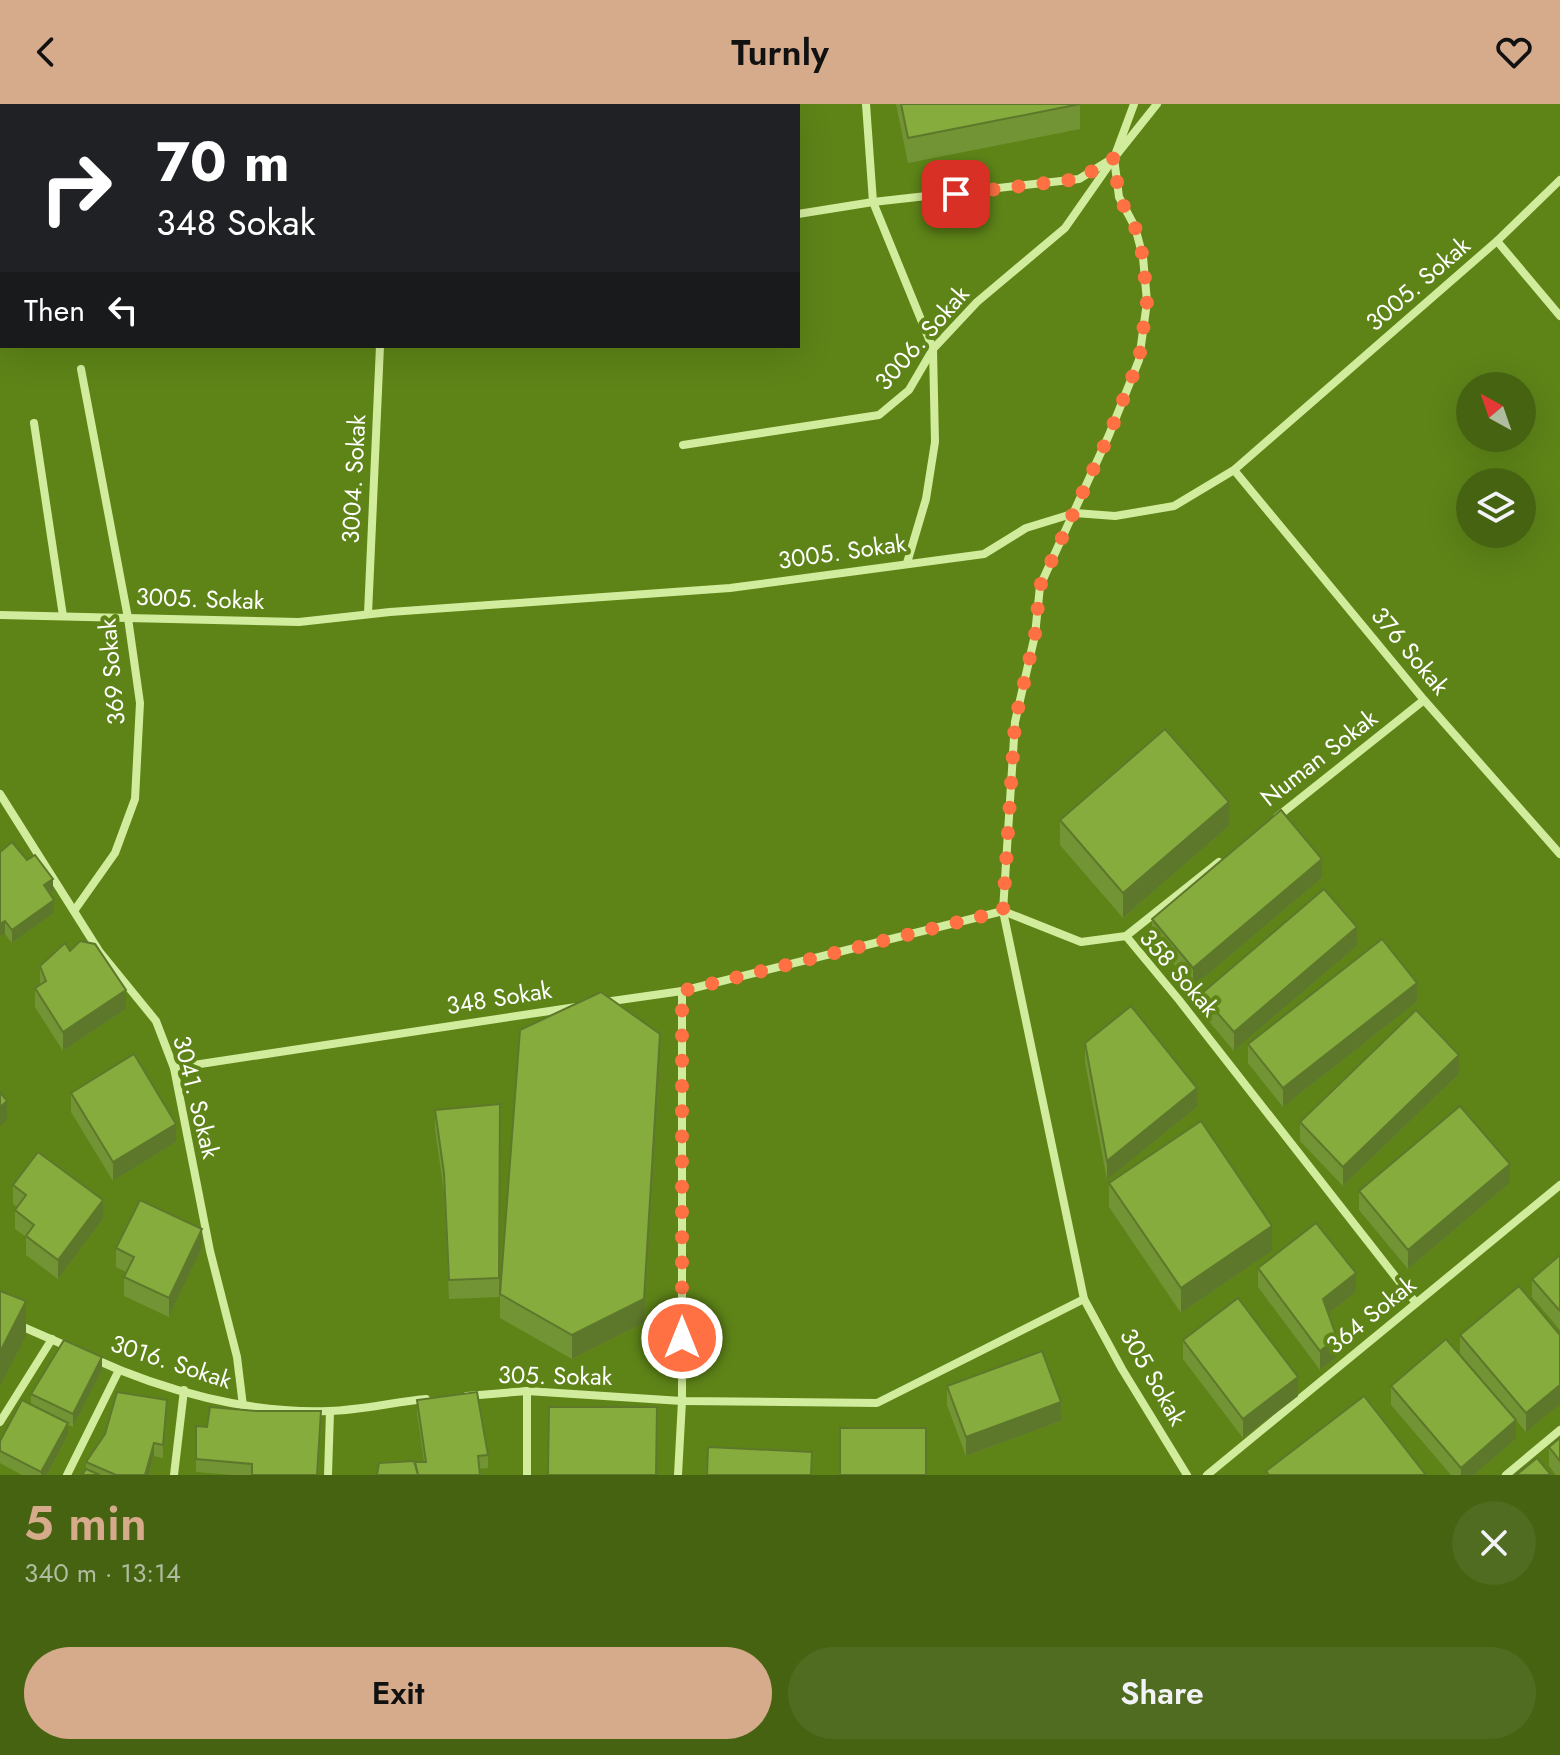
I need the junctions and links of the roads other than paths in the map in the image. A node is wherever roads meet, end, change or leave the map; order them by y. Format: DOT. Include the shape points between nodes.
graph roads {
  1 [pos="866,104"];
  2 [pos="1134,104"];
  3 [pos="1157,104"];
  4 [pos="1114,158"];
  5 [pos="1560,180"];
  6 [pos="873,202"];
  7 [pos="800,214"];
  8 [pos="1497,241"];
  9 [pos="1560,316"];
  10 [pos="380,348"];
  11 [pos="933,349"];
  12 [pos="81,369"];
  13 [pos="34,423"];
  14 [pos="683,445"];
  15 [pos="1234,470"];
  16 [pos="1075,513"];
  17 [pos="907,563"];
  18 [pos="368,614"];
  19 [pos="0,615"];
  20 [pos="63,616"];
  21 [pos="128,618"];
  22 [pos="1424,700"];
  23 [pos="0,794"];
  24 [pos="1263,828"];
  25 [pos="1559,851"];
  26 [pos="1225,858"];
  27 [pos="74,911"];
  28 [pos="1003,911"];
  29 [pos="1126,936"];
  30 [pos="682,991"];
  31 [pos="174,1068"];
  32 [pos="1560,1185"];
  33 [pos="1084,1299"];
  34 [pos="1416,1303"];
  35 [pos="0,1317"];
  36 [pos="52,1339"];
  37 [pos="119,1370"];
  38 [pos="184,1390"];
  39 [pos="527,1391"];
  40 [pos="449,1397"];
  41 [pos="434,1399"];
  42 [pos="682,1401"];
  43 [pos="243,1406"];
  44 [pos="330,1411"];
  45 [pos="0,1422"];
  46 [pos="1560,1430"];
  47 [pos="67,1475"];
  48 [pos="174,1475"];
  49 [pos="328,1475"];
  50 [pos="527,1475"];
  51 [pos="678,1475"];
  52 [pos="1187,1475"];
  53 [pos="1207,1475"];
  54 [pos="1506,1475"];
  1 -- 6 [label="street"];
  2 -- 4 [label="street"];
  3 -- 4 [label="street, 3006. Sokak"];
  4 -- 6 [label="street" via="1079,179"];
  4 -- 11 [label="street, 3006. Sokak" via="1065,228 977,302"];
  4 -- 16 [label="street" via="1119,197 1143,257 1147,302 1139,360"];
  5 -- 8 [label="street, 3005. Sokak"];
  6 -- 7 [label="street"];
  6 -- 11 [label="street"];
  8 -- 9 [label="street"];
  8 -- 15 [label="street, 3005. Sokak"];
  10 -- 18 [label="street, 3004. Sokak"];
  11 -- 14 [label="street, 3006. Sokak" via="909,390 879,415"];
  11 -- 17 [label="street" via="935,442 926,499"];
  12 -- 21 [label="street, 369 Sokak"];
  13 -- 20 [label="street"];
  15 -- 16 [label="street, 3005. Sokak" via="1174,506 1115,516"];
  15 -- 22 [label="street, 376 Sokak"];
  16 -- 17 [label="street, 3005. Sokak" via="1026,528 984,554"];
  16 -- 28 [label="street" via="1040,586 1015,722"];
  17 -- 18 [label="street, 3005. Sokak" via="730,588"];
  18 -- 21 [label="street, 3005. Sokak" via="299,622"];
  19 -- 20 [label="street, 3005. Sokak"];
  20 -- 21 [label="street, 3005. Sokak"];
  21 -- 27 [label="street, 369 Sokak" via="140,703 135,799 115,853"];
  22 -- 24 [label="street, Numan Sokak"];
  22 -- 25 [label="street, 376 Sokak"];
  23 -- 27 [label="street, 3041. Sokak"];
  26 -- 29 [label="street"];
  27 -- 31 [label="street, 3041. Sokak" via="156,1021"];
  28 -- 29 [label="street, 358 Sokak" via="1081,942"];
  28 -- 30 [label="street, 348 Sokak"];
  28 -- 33 [label="street"];
  29 -- 34 [label="street, 358 Sokak"];
  30 -- 31 [label="street, 348 Sokak"];
  30 -- 42 [label="street"];
  31 -- 43 [label="street, 3041. Sokak"];
  32 -- 34 [label="street, 364 Sokak"];
  33 -- 42 [label="street, 305. Sokak" via="877,1403"];
  33 -- 52 [label="street, 305 Sokak"];
  34 -- 53 [label="street, 364 Sokak"];
  35 -- 36 [label="street, 3016. Sokak"];
  36 -- 37 [label="street, 3016. Sokak"];
  36 -- 45 [label="street"];
  37 -- 38 [label="street, 3016. Sokak"];
  37 -- 47 [label="street"];
  38 -- 43 [label="street, 3016. Sokak"];
  38 -- 48 [label="street"];
  39 -- 40 [label="street, 305. Sokak"];
  39 -- 42 [label="street, 305. Sokak"];
  39 -- 50 [label="street"];
  41 -- 44 [label="street"];
  42 -- 51 [label="street"];
  43 -- 44 [label="street"];
  44 -- 49 [label="street"];
  46 -- 54 [label="street"];
}
